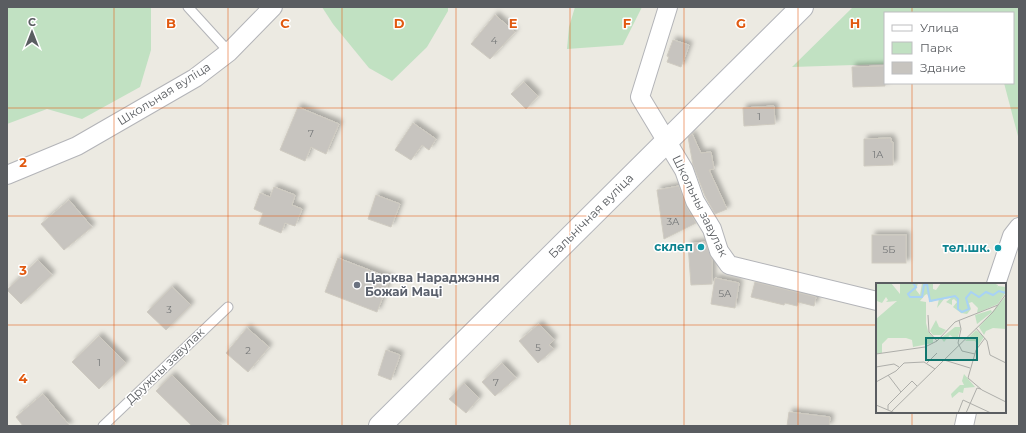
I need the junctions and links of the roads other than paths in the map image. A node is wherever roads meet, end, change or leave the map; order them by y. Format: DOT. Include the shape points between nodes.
graph roads {
  1 [pos="188,7"];
  2 [pos="272,7"];
  3 [pos="668,7"];
  4 [pos="802,7"];
  5 [pos="229,52"];
  6 [pos="667,140"];
  7 [pos="7,174"];
  8 [pos="1019,227"];
  9 [pos="996,283"];
  10 [pos="876,300"];
  11 [pos="228,307"];
  12 [pos="967,413"];
  13 [pos="103,426"];
  14 [pos="380,426"];
  15 [pos="964,426"];
  1 -- 5 [label="lane"];
  2 -- 5 [label="street, Школьная вуліца"];
  3 -- 6 [label="street, Школьны завулак" via="640,97"];
  4 -- 6 [label="street, Бальнічная вуліца"];
  5 -- 7 [label="street, Школьная вуліца" via="195,78 82,144"];
  6 -- 10 [label="street, Школьны завулак" via="684,170 695,201 712,229 719,251 729,265"];
  6 -- 14 [label="street, Бальнічная вуліца"];
  8 -- 9 [label="street" via="1012,236"];
  11 -- 13 [label="lane, Дружны завулак"];
  12 -- 15 [label="street"];
}
